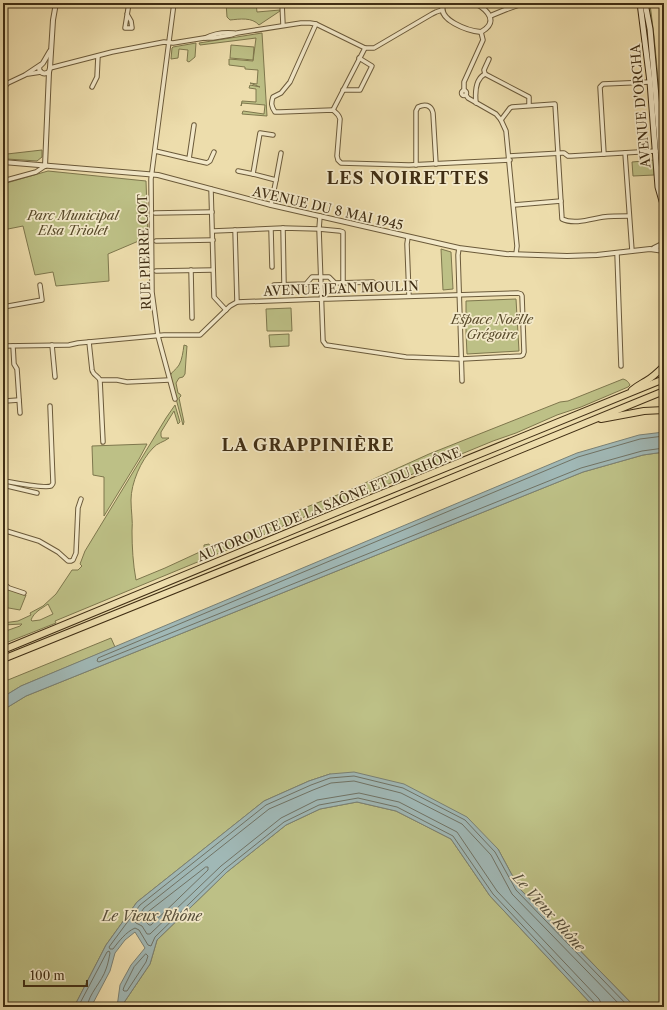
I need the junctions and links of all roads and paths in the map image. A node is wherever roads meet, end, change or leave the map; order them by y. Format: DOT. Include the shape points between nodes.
graph roads {
  1 [pos="56,3"];
  2 [pos="129,3"];
  3 [pos="174,3"];
  4 [pos="282,3"];
  5 [pos="444,3"];
  6 [pos="475,3"];
  7 [pos="524,3"];
  8 [pos="640,3"];
  9 [pos="645,3"];
  10 [pos="442,10"];
  11 [pos="126,14"];
  12 [pos="490,16"];
  13 [pos="316,24"];
  14 [pos="283,25"];
  15 [pos="481,32"];
  16 [pos="169,43"];
  17 [pos="51,48"];
  18 [pos="365,48"];
  19 [pos="98,56"];
  20 [pos="359,58"];
  21 [pos="489,59"];
  22 [pos="41,64"];
  23 [pos="49,69"];
  24 [pos="42,72"];
  25 [pos="485,74"];
  26 [pos="25,75"];
  27 [pos="48,82"];
  28 [pos="650,82"];
  29 [pos="92,87"];
  30 [pos="3,88"];
  31 [pos="343,90"];
  32 [pos="476,103"];
  33 [pos="529,106"];
  34 [pos="333,110"];
  35 [pos="501,120"];
  36 [pos="194,125"];
  37 [pos="273,135"];
  38 [pos="155,151"];
  39 [pos="656,151"];
  40 [pos="214,152"];
  41 [pos="281,153"];
  42 [pos="557,153"];
  43 [pos="625,153"];
  44 [pos="604,154"];
  45 [pos="510,158"];
  46 [pos="189,159"];
  47 [pos="3,162"];
  48 [pos="436,164"];
  49 [pos="416,165"];
  50 [pos="46,166"];
  51 [pos="238,171"];
  52 [pos="152,174"];
  53 [pos="253,174"];
  54 [pos="276,180"];
  55 [pos="3,181"];
  56 [pos="664,187"];
  57 [pos="211,190"];
  58 [pos="561,201"];
  59 [pos="271,205"];
  60 [pos="514,205"];
  61 [pos="664,207"];
  62 [pos="212,212"];
  63 [pos="155,213"];
  64 [pos="320,216"];
  65 [pos="629,216"];
  66 [pos="271,228"];
  67 [pos="283,228"];
  68 [pos="318,229"];
  69 [pos="235,230"];
  70 [pos="213,231"];
  71 [pos="408,237"];
  72 [pos="213,240"];
  73 [pos="156,242"];
  74 [pos="664,243"];
  75 [pos="459,248"];
  76 [pos="650,249"];
  77 [pos="632,251"];
  78 [pos="664,251"];
  79 [pos="617,253"];
  80 [pos="516,254"];
  81 [pos="272,267"];
  82 [pos="191,270"];
  83 [pos="213,270"];
  84 [pos="156,272"];
  85 [pos="320,277"];
  86 [pos="373,282"];
  87 [pos="344,283"];
  88 [pos="274,284"];
  89 [pos="284,284"];
  90 [pos="40,285"];
  91 [pos="460,294"];
  92 [pos="409,296"];
  93 [pos="322,299"];
  94 [pos="237,302"];
  95 [pos="3,307"];
  96 [pos="226,310"];
  97 [pos="192,318"];
  98 [pos="158,336"];
  99 [pos="89,342"];
  100 [pos="52,345"];
  101 [pos="3,346"];
  102 [pos="13,346"];
  103 [pos="462,359"];
  104 [pos="621,366"];
  105 [pos="664,366"];
  106 [pos="55,377"];
  107 [pos="664,379"];
  108 [pos="100,380"];
  109 [pos="169,380"];
  110 [pos="462,381"];
  111 [pos="664,391"];
  112 [pos="628,394"];
  113 [pos="19,400"];
  114 [pos="175,400"];
  115 [pos="5,401"];
  116 [pos="50,406"];
  117 [pos="664,410"];
  118 [pos="20,414"];
  119 [pos="594,420"];
  120 [pos="102,442"];
  121 [pos="3,481"];
  122 [pos="3,485"];
  123 [pos="37,493"];
  124 [pos="81,499"];
  125 [pos="3,530"];
  126 [pos="3,583"];
  127 [pos="24,594"];
  128 [pos="3,650"];
  129 [pos="3,659"];
  1 -- 17 [label="street"];
  2 -- 11 [label="street"];
  3 -- 16 [label="street, RUE PIERRE COT"];
  4 -- 14 [label="street"];
  5 -- 10 [label="street"];
  6 -- 12 [label="street"];
  7 -- 12 [label="street"];
  8 -- 28 [label="main road, AVENUE D'ORCHA"];
  9 -- 56 [label="main road, AVENUE D'ORCHA" via="651,34"];
  10 -- 15 [label="street" via="444,15 457,25"];
  10 -- 18 [label="street" via="374,48"];
  12 -- 15 [label="street" via="488,26"];
  13 -- 14 [label="street"];
  13 -- 18 [label="street"];
  13 -- 34 [label="street" via="290,82 281,93 273,97 271,103 274,112"];
  14 -- 16 [label="street"];
  15 -- 32 [label="street" via="483,40 461,93"];
  16 -- 19 [label="street"];
  16 -- 38 [label="street, RUE PIERRE COT"];
  17 -- 22 [label="street"];
  17 -- 23 [label="street"];
  18 -- 20 [label="street"];
  19 -- 23 [label="street"];
  19 -- 29 [label="street" via="97,77"];
  20 -- 31 [label="street"];
  20 -- 31 [label="street" via="372,66 360,90"];
  21 -- 25 [label="street"];
  22 -- 23 [label="street" via="46,63"];
  22 -- 24 [label="street" via="39,69"];
  22 -- 26 [label="street"];
  23 -- 24 [label="street" via="46,73"];
  23 -- 27 [label="street"];
  24 -- 26 [label="street"];
  24 -- 27 [label="street"];
  25 -- 32 [label="street" via="481,76 477,85"];
  25 -- 33 [label="street" via="529,97"];
  26 -- 30 [label="street"];
  27 -- 50 [label="street"];
  28 -- 39 [label="main road, AVENUE D'ORCHA"];
  28 -- 44 [label="street" via="604,84 600,87"];
  31 -- 34 [label="street"];
  32 -- 35 [label="street" via="496,114"];
  33 -- 35 [label="street" via="510,108"];
  33 -- 42 [label="street" via="555,104"];
  34 -- 49 [label="street" via="340,116 337,156 339,162"];
  35 -- 45 [label="street" via="508,137"];
  36 -- 46 [label="street"];
  37 -- 53 [label="street" via="260,133"];
  38 -- 46 [label="street"];
  38 -- 52 [label="street, RUE PIERRE COT"];
  39 -- 43 [label="street"];
  39 -- 61 [label="main road, AVENUE D'ORCHA" via="658,187"];
  40 -- 46 [label="street" via="207,163"];
  41 -- 54 [label="street"];
  42 -- 44 [label="street" via="568,156"];
  42 -- 45 [label="street"];
  42 -- 58 [label="street"];
  43 -- 44 [label="street"];
  43 -- 65 [label="street"];
  45 -- 48 [label="street"];
  45 -- 60 [label="street"];
  47 -- 50 [label="street, AVENUE DU 8 MAI 1945"];
  48 -- 49 [label="street"];
  48 -- 49 [label="street" via="432,110 422,104 416,111"];
  50 -- 52 [label="street, AVENUE DU 8 MAI 1945"];
  50 -- 55 [label="street" via="36,172"];
  51 -- 53 [label="street"];
  52 -- 57 [label="street, AVENUE DU 8 MAI 1945"];
  52 -- 98 [label="street, RUE PIERRE COT" via="152,292"];
  53 -- 54 [label="street"];
  54 -- 59 [label="street"];
  57 -- 59 [label="street, AVENUE DU 8 MAI 1945"];
  57 -- 62 [label="street"];
  58 -- 60 [label="street"];
  58 -- 65 [label="street" via="562,219 565,221"];
  59 -- 64 [label="street, AVENUE DU 8 MAI 1945"];
  60 -- 80 [label="street"];
  62 -- 63 [label="street"];
  62 -- 70 [label="street"];
  64 -- 68 [label="street"];
  64 -- 71 [label="street, AVENUE DU 8 MAI 1945"];
  65 -- 77 [label="street"];
  66 -- 67 [label="street"];
  66 -- 69 [label="street"];
  66 -- 81 [label="street"];
  67 -- 68 [label="street"];
  67 -- 89 [label="street"];
  68 -- 85 [label="street"];
  68 -- 87 [label="street" via="343,232"];
  69 -- 70 [label="street"];
  69 -- 94 [label="street"];
  70 -- 72 [label="street"];
  71 -- 75 [label="street, AVENUE DU 8 MAI 1945"];
  71 -- 92 [label="street"];
  72 -- 73 [label="street"];
  72 -- 83 [label="street"];
  74 -- 76 [label="street, AVENUE DU 8 MAI 1945"];
  75 -- 80 [label="street, AVENUE DU 8 MAI 1945"];
  75 -- 91 [label="street"];
  76 -- 77 [label="street, AVENUE DU 8 MAI 1945"];
  76 -- 78 [label="street, AVENUE DU 8 MAI 1945"];
  77 -- 79 [label="street, AVENUE DU 8 MAI 1945"];
  79 -- 80 [label="street, AVENUE DU 8 MAI 1945" via="567,256"];
  79 -- 104 [label="street"];
  82 -- 83 [label="street"];
  82 -- 84 [label="street"];
  82 -- 97 [label="street"];
  83 -- 96 [label="street" via="214,297"];
  85 -- 87 [label="street" via="329,277 335,283"];
  85 -- 89 [label="street" via="312,277 306,284"];
  85 -- 93 [label="street"];
  86 -- 87 [label="street"];
  88 -- 89 [label="street"];
  90 -- 95 [label="street" via="42,300"];
  91 -- 92 [label="street, AVENUE JEAN MOULIN"];
  91 -- 103 [label="street"];
  91 -- 103 [label="street" via="521,294 524,352 521,356"];
  92 -- 93 [label="street, AVENUE JEAN MOULIN"];
  93 -- 94 [label="street, AVENUE JEAN MOULIN"];
  93 -- 103 [label="street" via="323,341 326,345 406,357"];
  94 -- 96 [label="street"];
  96 -- 98 [label="street" via="200,334"];
  98 -- 99 [label="street"];
  98 -- 109 [label="street, RUE PIERRE COT"];
  99 -- 100 [label="street"];
  99 -- 108 [label="street" via="92,373"];
  100 -- 102 [label="street"];
  100 -- 106 [label="street"];
  101 -- 102 [label="street"];
  102 -- 113 [label="street"];
  103 -- 110 [label="street"];
  105 -- 112 [label="highway"];
  107 -- 112 [label="highway, AUTOROUTE DE LA SAÔNE ET DU RHÔNE"];
  108 -- 109 [label="street"];
  108 -- 120 [label="street"];
  109 -- 114 [label="street, RUE PIERRE COT"];
  111 -- 119 [label="highway, AUTOROUTE DE LA SAÔNE ET DU RHÔNE"];
  112 -- 128 [label="highway, AUTOROUTE DE LA SAÔNE ET DU RHÔNE"];
  113 -- 115 [label="street"];
  113 -- 118 [label="street"];
  116 -- 121 [label="street" via="52,485 41,487"];
  117 -- 119 [label="highway"];
  119 -- 129 [label="highway, AUTOROUTE DE LA SAÔNE ET DU RHÔNE"];
  122 -- 123 [label="street"];
  124 -- 125 [label="street" via="78,508 76,553 73,560 68,561 58,552 39,542"];
  126 -- 127 [label="street"];
}
